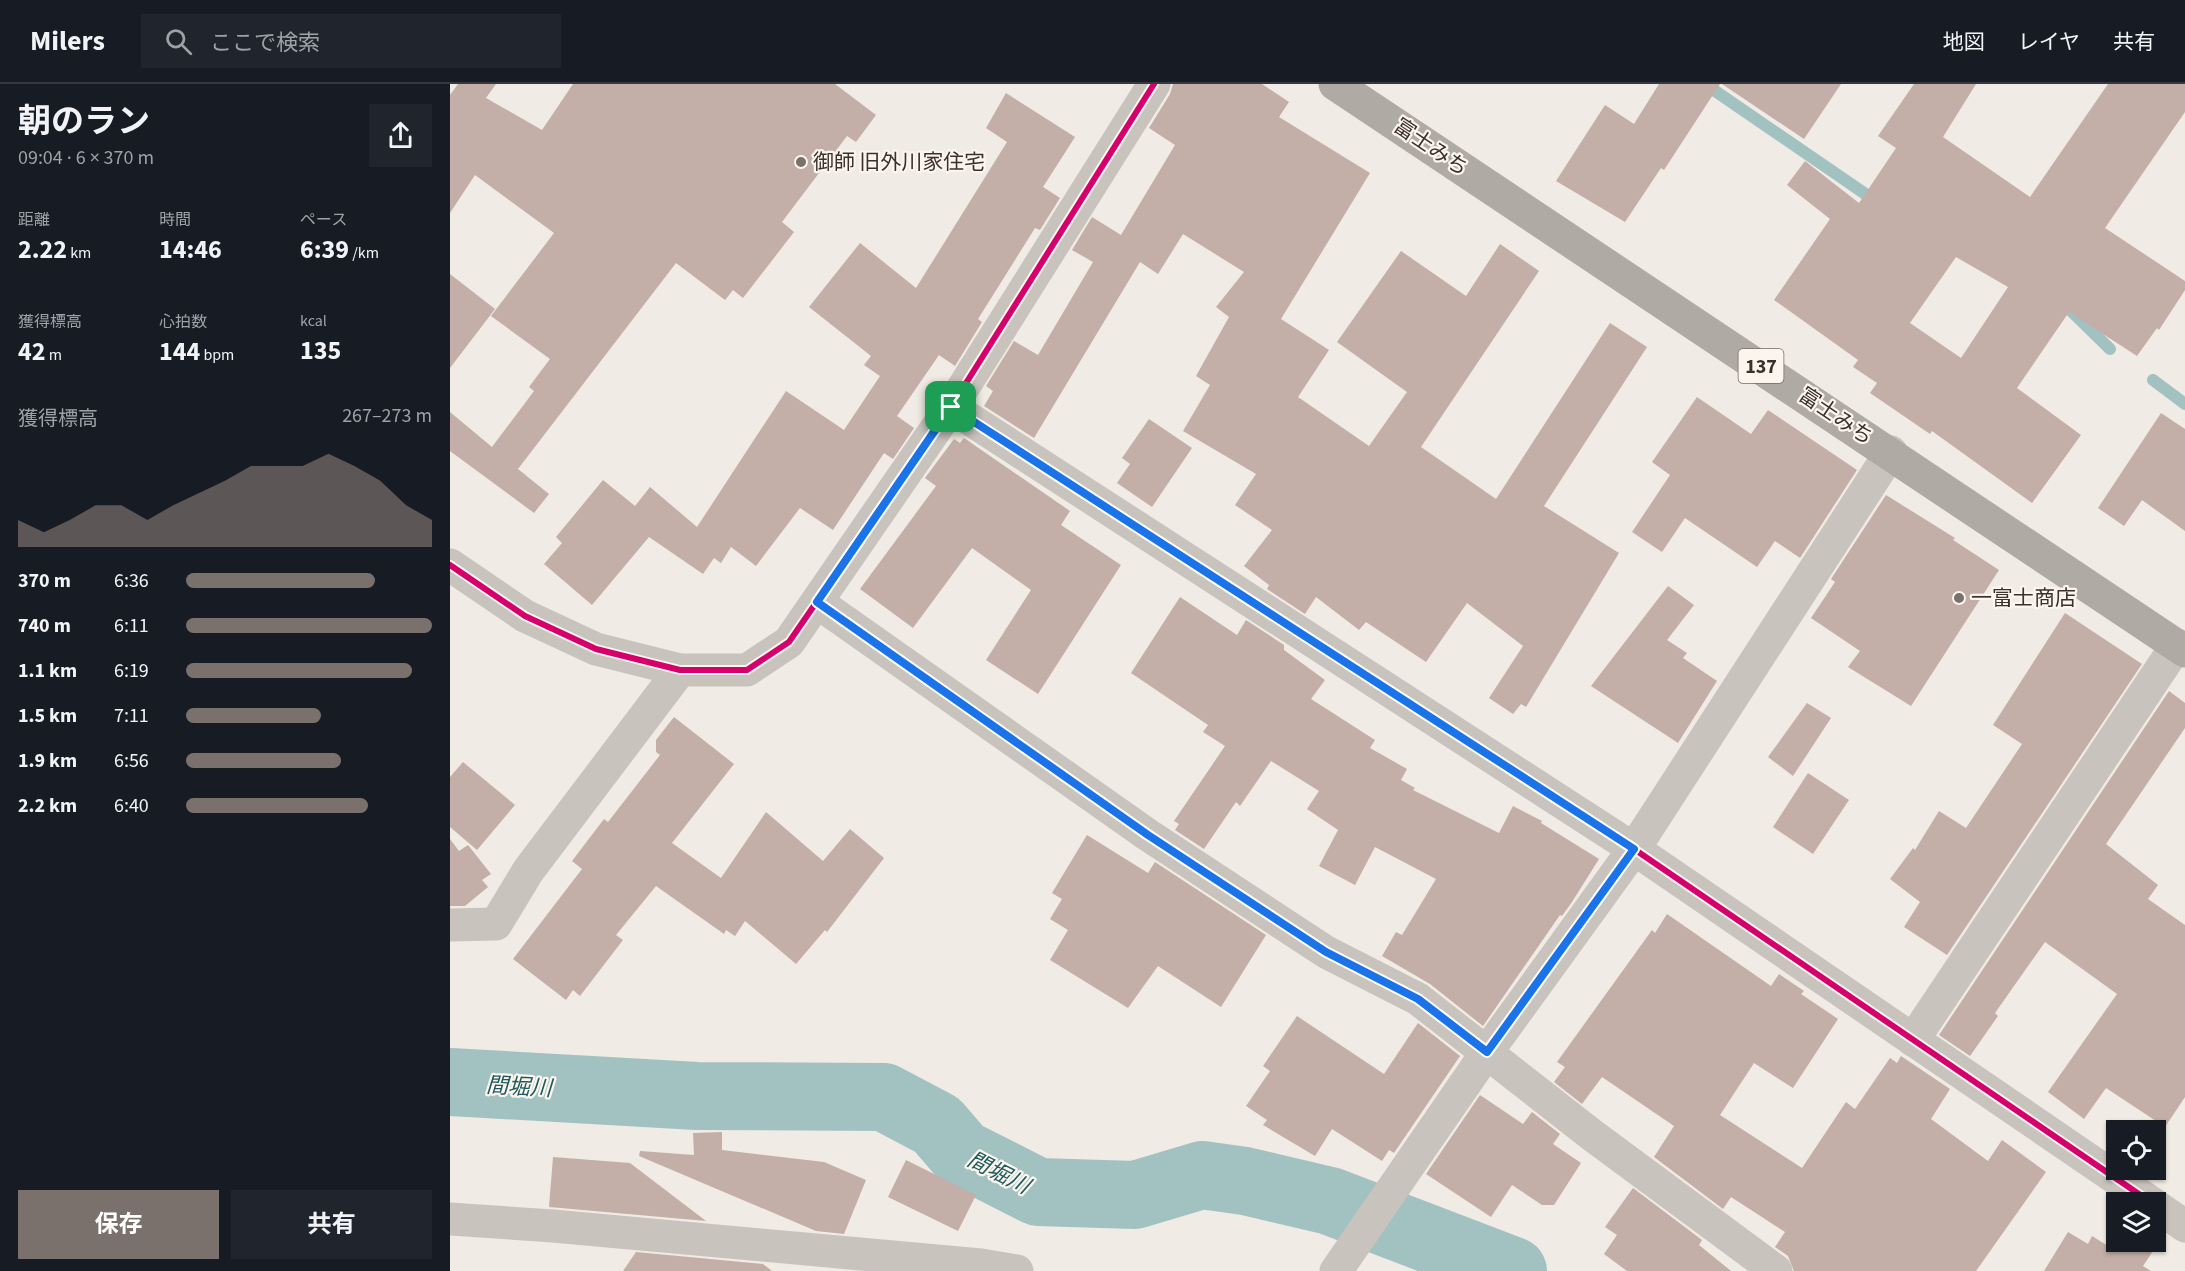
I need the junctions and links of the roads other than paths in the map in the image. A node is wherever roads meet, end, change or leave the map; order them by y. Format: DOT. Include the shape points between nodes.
graph roads {
  1 [pos="1154,84"];
  2 [pos="1335,84"];
  3 [pos="951,407"];
  4 [pos="1891,452"];
  5 [pos="450,565"];
  6 [pos="817,602"];
  7 [pos="2181,648"];
  8 [pos="680,670"];
  9 [pos="1634,849"];
  10 [pos="450,925"];
  11 [pos="1913,1040"];
  12 [pos="1487,1052"];
  13 [pos="2136,1192"];
  14 [pos="2166,1213"];
  15 [pos="450,1219"];
  16 [pos="2185,1226"];
  17 [pos="1017,1271"];
  18 [pos="1336,1271"];
  19 [pos="1776,1271"];
  1 -- 3 [label="street"];
  2 -- 4 [label="highway, 富士みち / 137"];
  3 -- 6 [label="street"];
  3 -- 9 [label="street"];
  4 -- 7 [label="highway, 富士みち / 137"];
  4 -- 9 [label="street"];
  5 -- 8 [label="street" via="525,616 576,640 596,649"];
  6 -- 8 [label="street" via="789,642 747,670"];
  6 -- 12 [label="street" via="1148,835 1326,952 1418,999"];
  7 -- 11 [label="street"];
  8 -- 10 [label="street" via="528,871 496,924"];
  9 -- 11 [label="street"];
  9 -- 12 [label="street"];
  11 -- 13 [label="street"];
  12 -- 18 [label="street"];
  12 -- 19 [label="street"];
  14 -- 16 [label="street"];
  15 -- 17 [label="street"];
}
